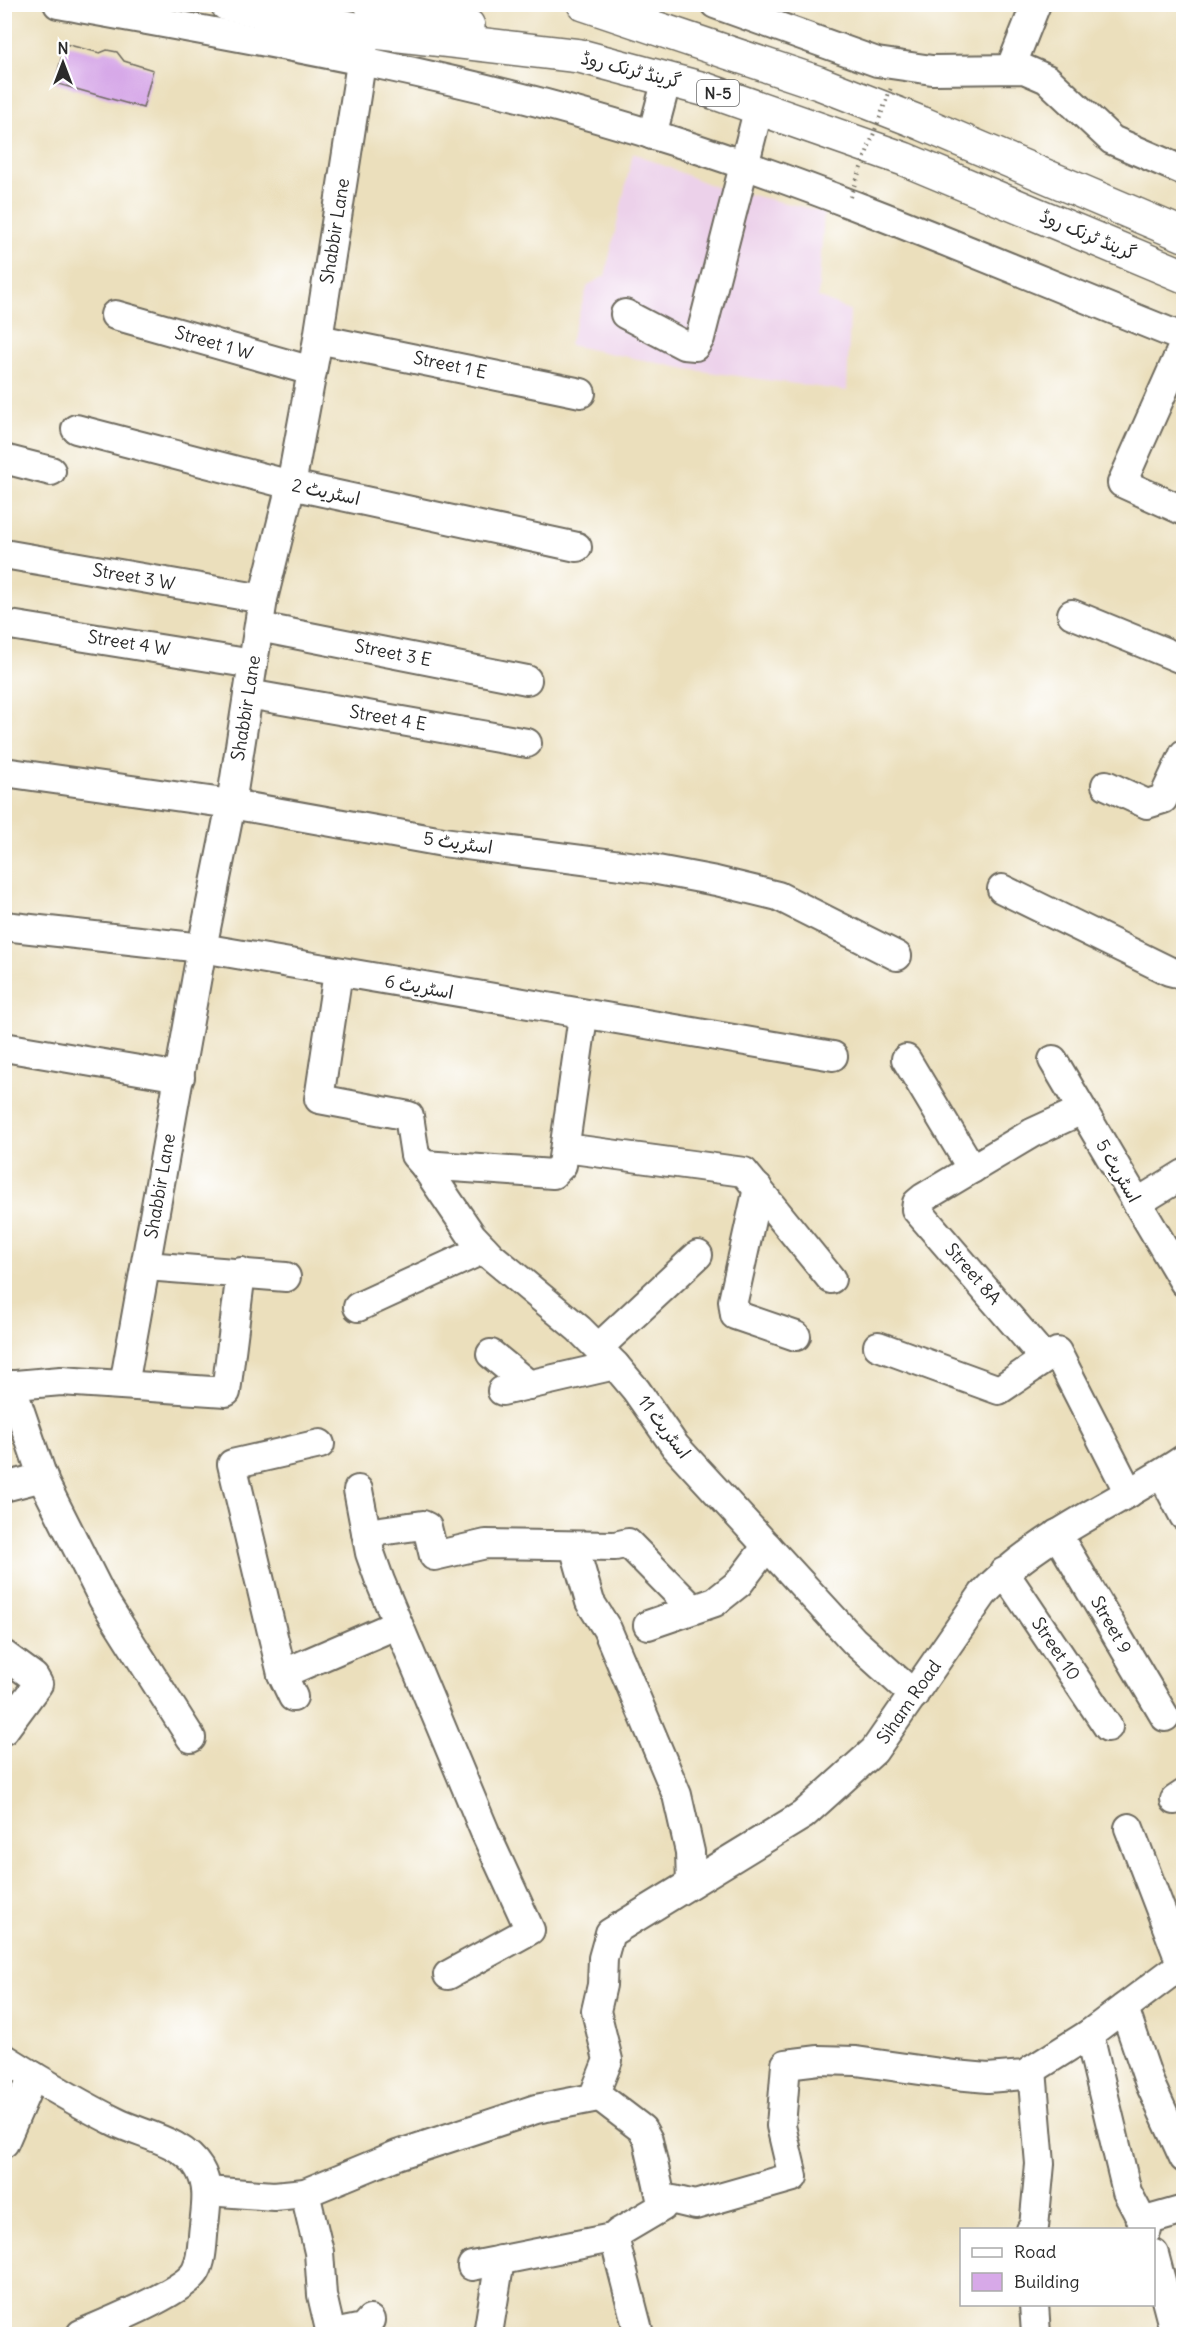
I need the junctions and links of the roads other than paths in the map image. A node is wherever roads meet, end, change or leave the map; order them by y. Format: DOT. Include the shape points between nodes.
graph roads {
  1 [pos="58,4"];
  2 [pos="227,4"];
  3 [pos="584,4"];
  4 [pos="715,4"];
  5 [pos="1036,4"];
  6 [pos="774,14"];
  7 [pos="366,32"];
  8 [pos="762,64"];
  9 [pos="1011,68"];
  10 [pos="666,79"];
  11 [pos="759,107"];
  12 [pos="652,135"];
  13 [pos="744,166"];
  14 [pos="1184,171"];
  15 [pos="1184,235"];
  16 [pos="1184,276"];
  17 [pos="625,314"];
  18 [pos="115,315"];
  19 [pos="1184,338"];
  20 [pos="318,339"];
  21 [pos="1184,344"];
  22 [pos="312,371"];
  23 [pos="580,393"];
  24 [pos="76,429"];
  25 [pos="4,459"];
  26 [pos="51,471"];
  27 [pos="291,485"];
  28 [pos="1184,511"];
  29 [pos="577,547"];
  30 [pos="4,554"];
  31 [pos="263,599"];
  32 [pos="1072,614"];
  33 [pos="4,624"];
  34 [pos="259,627"];
  35 [pos="1184,660"];
  36 [pos="253,664"];
  37 [pos="526,680"];
  38 [pos="248,694"];
  39 [pos="527,743"];
  40 [pos="1184,754"];
  41 [pos="4,772"];
  42 [pos="1106,785"];
  43 [pos="231,804"];
  44 [pos="1002,889"];
  45 [pos="4,926"];
  46 [pos="202,948"];
  47 [pos="897,956"];
  48 [pos="1184,970"];
  49 [pos="338,972"];
  50 [pos="583,1016"];
  51 [pos="4,1047"];
  52 [pos="832,1056"];
  53 [pos="906,1059"];
  54 [pos="1053,1060"];
  55 [pos="180,1077"];
  56 [pos="1082,1110"];
  57 [pos="565,1148"];
  58 [pos="429,1165"];
  59 [pos="972,1169"];
  60 [pos="1184,1174"];
  61 [pos="758,1188"];
  62 [pos="1137,1203"];
  63 [pos="484,1249"];
  64 [pos="698,1255"];
  65 [pos="146,1266"];
  66 [pos="241,1272"];
  67 [pos="286,1277"];
  68 [pos="831,1279"];
  69 [pos="1184,1282"];
  70 [pos="358,1307"];
  71 [pos="796,1336"];
  72 [pos="878,1346"];
  73 [pos="491,1354"];
  74 [pos="606,1356"];
  75 [pos="1045,1359"];
  76 [pos="124,1385"];
  77 [pos="8,1386"];
  78 [pos="320,1444"];
  79 [pos="1173,1467"];
  80 [pos="43,1477"];
  81 [pos="4,1487"];
  82 [pos="358,1490"];
  83 [pos="1129,1493"];
  84 [pos="1184,1516"];
  85 [pos="366,1533"];
  86 [pos="1057,1534"];
  87 [pos="574,1546"];
  88 [pos="767,1546"];
  89 [pos="1004,1572"];
  90 [pos="692,1608"];
  91 [pos="398,1624"];
  92 [pos="648,1625"];
  93 [pos="4,1655"];
  94 [pos="914,1695"];
  95 [pos="1165,1717"];
  96 [pos="1108,1727"];
  97 [pos="4,1730"];
  98 [pos="191,1738"];
  99 [pos="1129,1828"];
  100 [pos="691,1883"];
  101 [pos="1181,1958"];
  102 [pos="448,1975"];
  103 [pos="1124,2008"];
  104 [pos="1089,2034"];
  105 [pos="4,2058"];
  106 [pos="1032,2070"];
  107 [pos="33,2076"];
  108 [pos="595,2093"];
  109 [pos="4,2143"];
  110 [pos="1184,2158"];
  111 [pos="207,2191"];
  112 [pos="305,2193"];
  113 [pos="662,2203"];
  114 [pos="1184,2210"];
  115 [pos="1144,2225"];
  116 [pos="1032,2228"];
  117 [pos="616,2237"];
  118 [pos="1155,2258"];
  119 [pos="500,2260"];
  120 [pos="471,2266"];
  121 [pos="1034,2306"];
  122 [pos="370,2320"];
  123 [pos="117,2327"];
  124 [pos="81,2334"];
  125 [pos="332,2334"];
  126 [pos="488,2334"];
  127 [pos="639,2334"];
  128 [pos="1036,2334"];
  129 [pos="1175,2334"];
  1 -- 7 [label="street"];
  2 -- 7 [label="highway"];
  3 -- 8 [label="highway, گرینڈ ٹرنک روڈ / N-5"];
  4 -- 6 [label="street"];
  5 -- 9 [label="street"];
  6 -- 8 [label="street"];
  6 -- 9 [label="street" via="877,62 903,68"];
  7 -- 10 [label="highway, گرینڈ ٹرنک روڈ / N-5" via="424,14"];
  7 -- 12 [label="street" via="430,74"];
  7 -- 20 [label="street, Shabbir Lane"];
  8 -- 15 [label="highway, گرینڈ ٹرنک روڈ / N-5" via="921,123"];
  9 -- 14 [label="street" via="1047,79 1112,140"];
  10 -- 11 [label="highway, گرینڈ ٹرنک روڈ / N-5"];
  10 -- 12 [label="street"];
  11 -- 13 [label="street"];
  11 -- 16 [label="highway, گرینڈ ٹرنک روڈ / N-5" via="904,159"];
  12 -- 13 [label="street"];
  13 -- 17 [label="street" via="695,346 684,345"];
  13 -- 19 [label="street"];
  18 -- 22 [label="street, Street 1 W"];
  20 -- 22 [label="street, Shabbir Lane"];
  20 -- 23 [label="street, Street 1 E"];
  21 -- 28 [label="street" via="1122,483"];
  22 -- 27 [label="street, Shabbir Lane"];
  24 -- 27 [label="street, اسٹریٹ 2"];
  25 -- 26 [label="street"];
  27 -- 29 [label="street, اسٹریٹ 2"];
  27 -- 31 [label="street, Shabbir Lane"];
  30 -- 31 [label="street, Street 3 W"];
  31 -- 34 [label="street, Shabbir Lane"];
  32 -- 35 [label="street"];
  33 -- 36 [label="street, Street 4 W"];
  34 -- 36 [label="street, Shabbir Lane"];
  34 -- 37 [label="street, Street 3 E"];
  36 -- 38 [label="street, Shabbir Lane"];
  38 -- 39 [label="street, Street 4 E"];
  38 -- 43 [label="street, Shabbir Lane"];
  40 -- 42 [label="street" via="1163,799 1147,804"];
  41 -- 43 [label="street, اسٹریٹ 5"];
  43 -- 46 [label="street, Shabbir Lane"];
  43 -- 47 [label="street, اسٹریٹ 5" via="443,842 716,881 778,896"];
  44 -- 48 [label="street" via="1169,971 1180,974"];
  45 -- 46 [label="street, اسٹریٹ 6"];
  46 -- 49 [label="street, اسٹریٹ 6"];
  46 -- 55 [label="street, Shabbir Lane"];
  49 -- 50 [label="street, اسٹریٹ 6"];
  49 -- 58 [label="street, اسٹریٹ 11" via="319,1099 409,1116 415,1155"];
  50 -- 52 [label="street, اسٹریٹ 6"];
  50 -- 57 [label="street"];
  51 -- 55 [label="street"];
  53 -- 59 [label="street"];
  54 -- 56 [label="street, اسٹریٹ 5"];
  55 -- 65 [label="street, Shabbir Lane"];
  56 -- 59 [label="street, Street 8A" via="1032,1133"];
  56 -- 62 [label="street, اسٹریٹ 5"];
  57 -- 58 [label="street" via="562,1165 553,1174"];
  57 -- 61 [label="street" via="744,1172"];
  58 -- 63 [label="street, اسٹریٹ 11"];
  59 -- 75 [label="street, Street 8A" via="923,1198 916,1209"];
  60 -- 62 [label="street"];
  61 -- 68 [label="street"];
  61 -- 71 [label="street" via="733,1301 735,1316"];
  62 -- 69 [label="street, اسٹریٹ 5"];
  63 -- 70 [label="street"];
  63 -- 74 [label="street, اسٹریٹ 11"];
  64 -- 74 [label="street"];
  65 -- 66 [label="street"];
  65 -- 76 [label="street, Shabbir Lane"];
  66 -- 67 [label="street"];
  66 -- 76 [label="street" via="226,1392"];
  72 -- 75 [label="street" via="999,1390"];
  73 -- 74 [label="street" via="515,1388"];
  74 -- 88 [label="street, اسٹریٹ 11" via="636,1390 675,1446"];
  75 -- 83 [label="street, Street 8A" via="1057,1352"];
  76 -- 77 [label="street" via="60,1381"];
  77 -- 80 [label="street"];
  78 -- 91 [label="street" via="232,1464 288,1685"];
  79 -- 83 [label="street, Siham Road"];
  79 -- 84 [label="street"];
  80 -- 81 [label="street"];
  80 -- 98 [label="street" via="103,1599"];
  82 -- 85 [label="street"];
  83 -- 86 [label="street, Siham Road"];
  85 -- 87 [label="street" via="427,1527 434,1556 486,1544"];
  85 -- 91 [label="street"];
  86 -- 89 [label="street, Siham Road"];
  86 -- 95 [label="street, Street 9"];
  87 -- 90 [label="street" via="628,1543"];
  87 -- 100 [label="street" via="590,1602 608,1629 677,1796 690,1852"];
  88 -- 90 [label="street" via="727,1594"];
  88 -- 94 [label="street, اسٹریٹ 11" via="854,1641"];
  89 -- 94 [label="street, Siham Road" via="983,1594"];
  89 -- 96 [label="street, Street 10"];
  90 -- 92 [label="street"];
  91 -- 102 [label="street" via="530,1930"];
  93 -- 97 [label="street" via="38,1684"];
  94 -- 100 [label="street, Siham Road" via="874,1751 803,1815"];
  99 -- 101 [label="street"];
  100 -- 108 [label="street, Siham Road" via="610,1932 596,2011 608,2060"];
  101 -- 103 [label="street"];
  103 -- 104 [label="street"];
  103 -- 110 [label="street" via="1150,2084"];
  104 -- 106 [label="street"];
  104 -- 115 [label="street" via="1127,2192"];
  105 -- 107 [label="street"];
  106 -- 113 [label="street" via="1024,2075 988,2078 856,2061 786,2064 781,2126 793,2177 695,2205 674,2200"];
  106 -- 116 [label="street" via="1040,2163"];
  107 -- 109 [label="street"];
  107 -- 111 [label="street" via="117,2123 180,2149 199,2168"];
  108 -- 112 [label="street" via="593,2098 536,2109 397,2155"];
  108 -- 113 [label="street" via="642,2129"];
  111 -- 112 [label="street" via="274,2196"];
  111 -- 123 [label="street" via="196,2271 183,2284"];
  112 -- 125 [label="street"];
  113 -- 117 [label="street" via="662,2207"];
  114 -- 115 [label="street"];
  117 -- 119 [label="street"];
  117 -- 127 [label="street"];
  118 -- 129 [label="street"];
  119 -- 120 [label="street"];
  119 -- 126 [label="street"];
  121 -- 128 [label="street"];
  122 -- 125 [label="street" via="363,2328"];
  123 -- 124 [label="street"];
}
